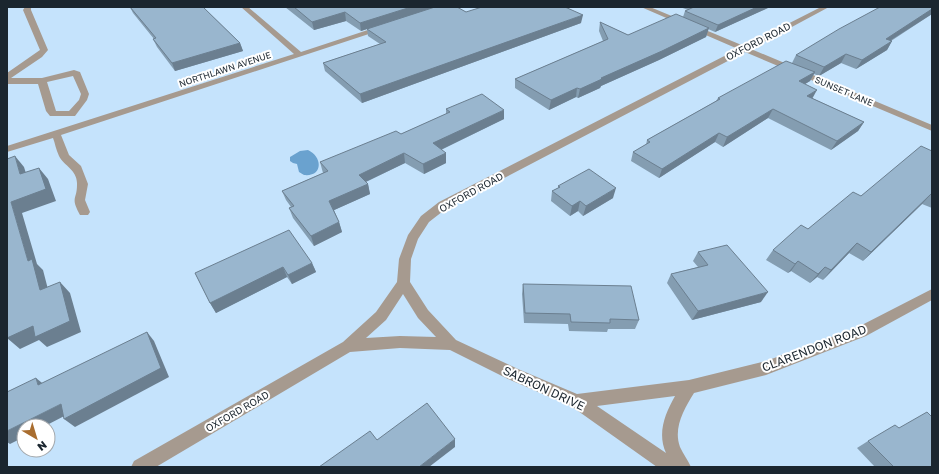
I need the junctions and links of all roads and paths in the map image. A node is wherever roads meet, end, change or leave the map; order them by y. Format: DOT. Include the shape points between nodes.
graph roads {
  1 [pos="28,7"];
  2 [pos="244,7"];
  3 [pos="644,7"];
  4 [pos="826,7"];
  5 [pos="390,26"];
  6 [pos="744,48"];
  7 [pos="300,55"];
  8 [pos="7,77"];
  9 [pos="7,81"];
  10 [pos="42,81"];
  11 [pos="72,114"];
  12 [pos="78,127"];
  13 [pos="932,128"];
  14 [pos="56,134"];
  15 [pos="7,149"];
  16 [pos="84,212"];
  17 [pos="403,283"];
  18 [pos="932,294"];
  19 [pos="451,344"];
  20 [pos="348,346"];
  21 [pos="689,386"];
  22 [pos="577,401"];
  23 [pos="140,467"];
  24 [pos="671,467"];
  25 [pos="682,467"];
  1 -- 8 [label="street" via="44,50"];
  2 -- 7 [label="street"];
  3 -- 6 [label="street, SUNSET LANE"];
  4 -- 6 [label="street, OXFORD ROAD"];
  5 -- 7 [label="street, NORTHLAWN AVENUE"];
  6 -- 13 [label="street, SUNSET LANE"];
  6 -- 17 [label="street, OXFORD ROAD" via="443,205 425,219 412,238 405,259"];
  7 -- 12 [label="street, NORTHLAWN AVENUE"];
  9 -- 10 [label="street"];
  10 -- 11 [label="street" via="53,114"];
  10 -- 11 [label="street" via="77,74 85,94"];
  11 -- 12 [label="street"];
  12 -- 14 [label="street, NORTHLAWN AVENUE"];
  14 -- 15 [label="street, NORTHLAWN AVENUE"];
  14 -- 16 [label="street" via="64,156 77,168 83,184 79,200"];
  17 -- 19 [label="street, SABRON DRIVE" via="423,314"];
  17 -- 20 [label="street, OXFORD ROAD" via="381,316"];
  18 -- 21 [label="street, CLARENDON ROAD" via="854,334 766,368"];
  19 -- 20 [label="street, SABRON DRIVE" via="400,342"];
  19 -- 22 [label="street, SABRON DRIVE"];
  20 -- 23 [label="street, OXFORD ROAD"];
  21 -- 22 [label="street, CLARENDON ROAD"];
  21 -- 25 [label="street" via="676,407 670,426 672,447"];
  22 -- 24 [label="street, SABRON DRIVE"];
}
